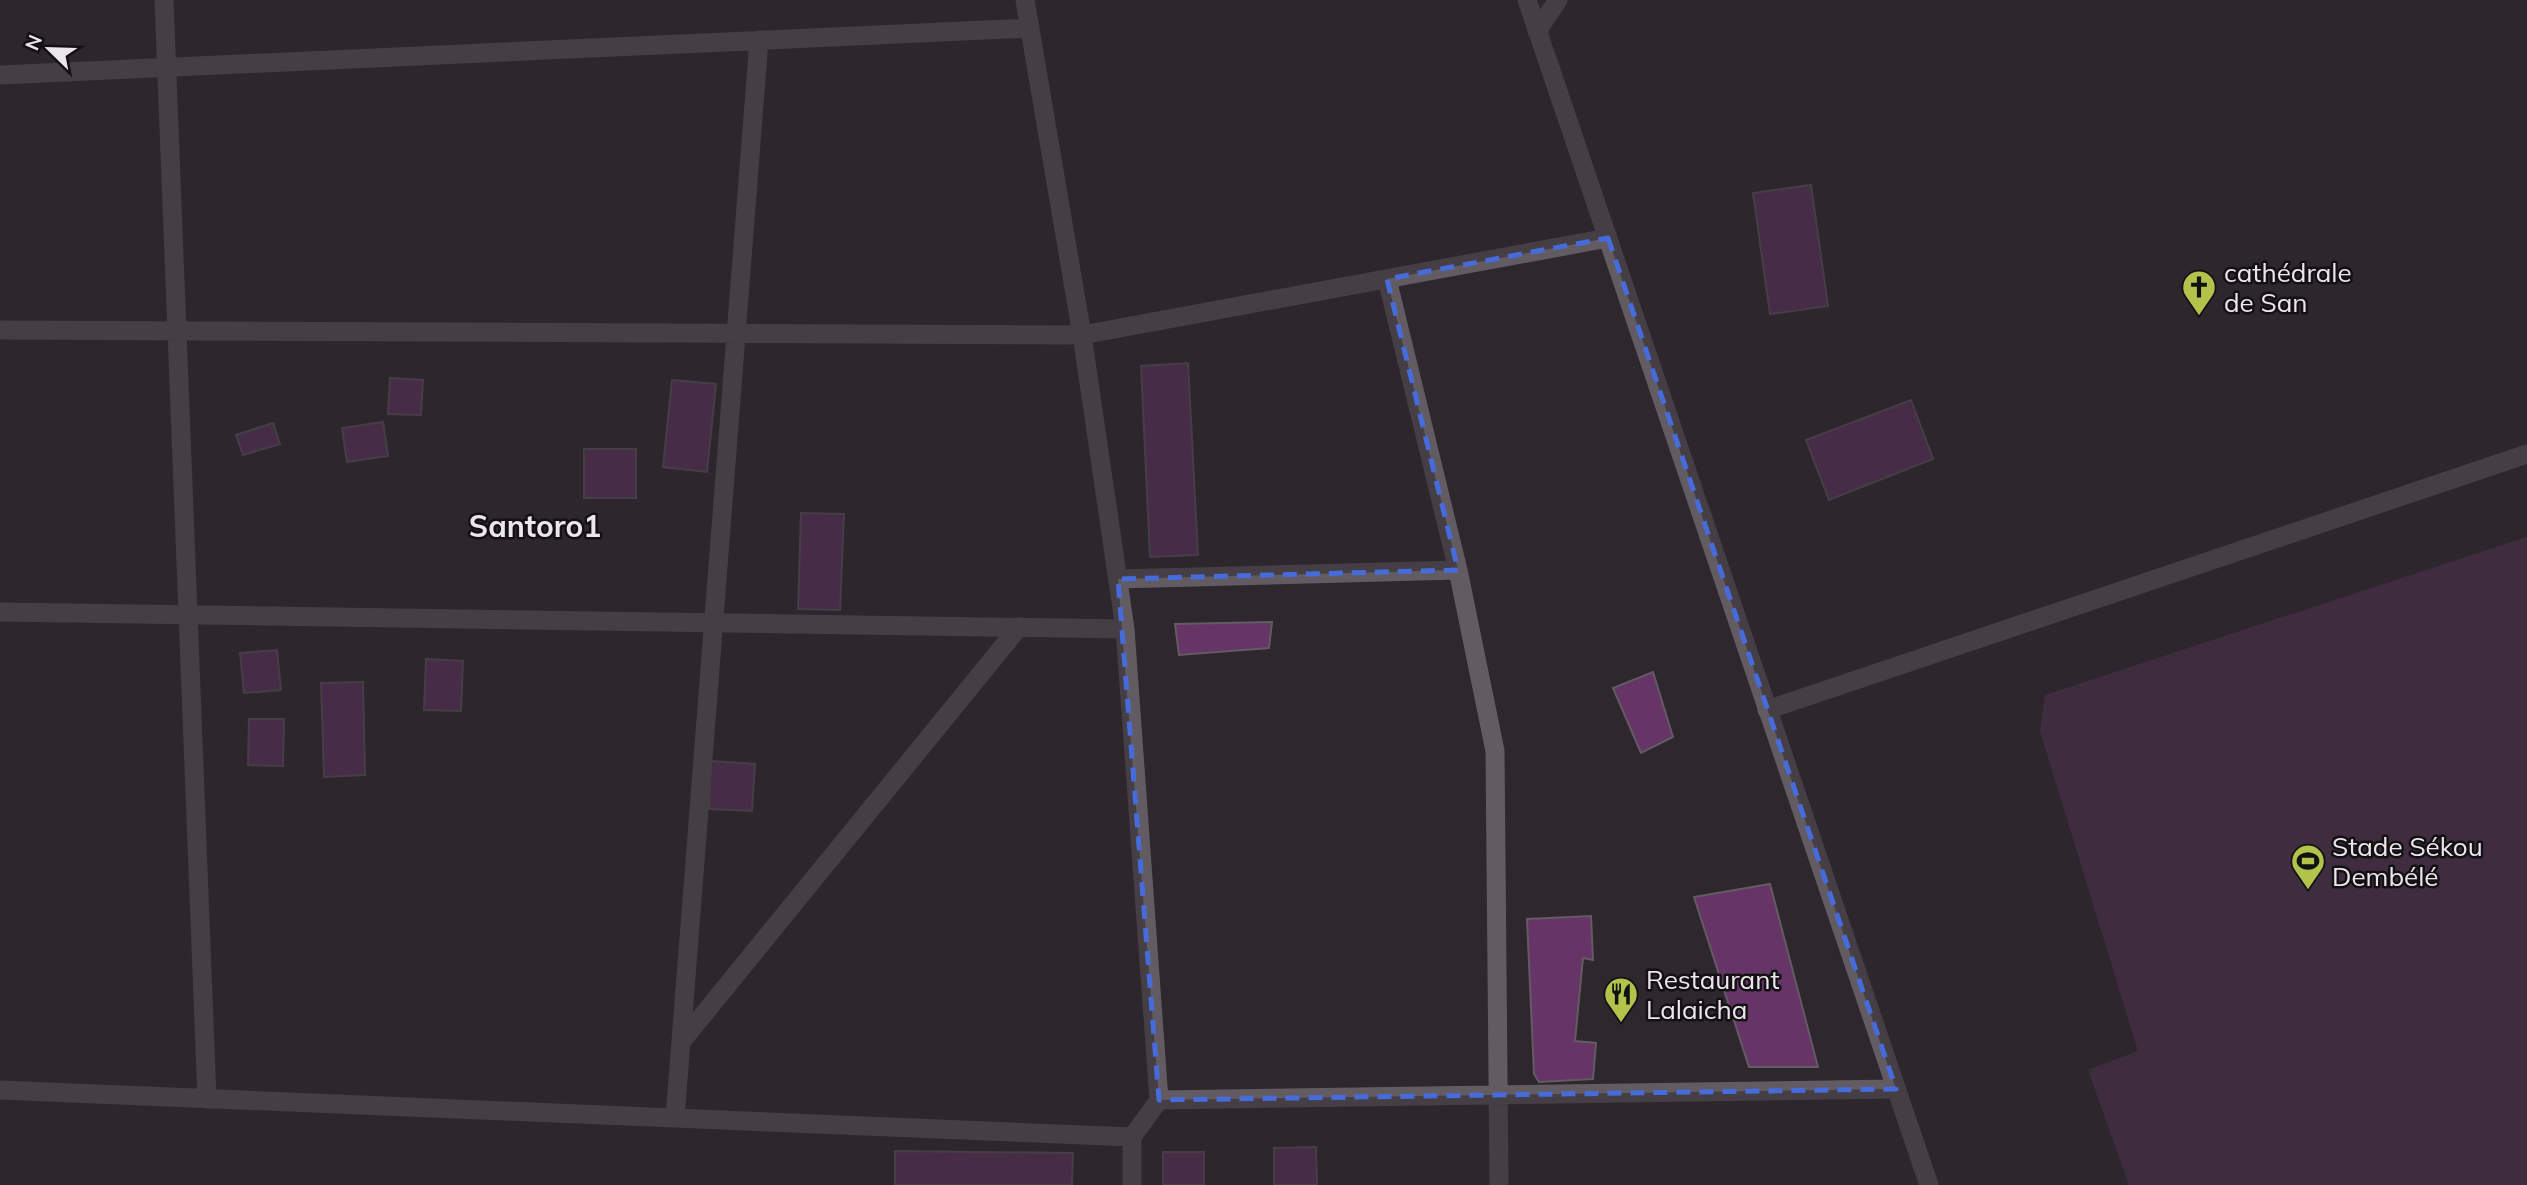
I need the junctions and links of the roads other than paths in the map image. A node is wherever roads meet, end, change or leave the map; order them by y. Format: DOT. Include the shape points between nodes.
graph roads {
  1 [pos="164,0"];
  2 [pos="1025,0"];
  3 [pos="1527,0"];
  4 [pos="1558,0"];
  5 [pos="1030,28"];
  6 [pos="1537,31"];
  7 [pos="759,40"];
  8 [pos="166,67"];
  9 [pos="0,75"];
  10 [pos="1608,238"];
  11 [pos="1387,279"];
  12 [pos="0,330"];
  13 [pos="177,331"];
  14 [pos="736,333"];
  15 [pos="1082,335"];
  16 [pos="2527,454"];
  17 [pos="1458,570"];
  18 [pos="1118,579"];
  19 [pos="0,612"];
  20 [pos="188,615"];
  21 [pos="714,623"];
  22 [pos="1019,627"];
  23 [pos="1125,629"];
  24 [pos="1768,710"];
  25 [pos="681,1042"];
  26 [pos="1896,1089"];
  27 [pos="0,1090"];
  28 [pos="1498,1094"];
  29 [pos="207,1098"];
  30 [pos="1159,1100"];
  31 [pos="675,1118"];
  32 [pos="1132,1137"];
  33 [pos="1132,1185"];
  34 [pos="1499,1185"];
  35 [pos="1929,1185"];
  1 -- 8 [label="street"];
  2 -- 5 [label="street"];
  3 -- 6 [label="street"];
  4 -- 6 [label="street"];
  5 -- 7 [label="street"];
  5 -- 15 [label="street"];
  6 -- 10 [label="street"];
  7 -- 8 [label="street"];
  7 -- 14 [label="street"];
  8 -- 9 [label="street"];
  8 -- 13 [label="street"];
  10 -- 11 [label="street"];
  10 -- 24 [label="street"];
  11 -- 15 [label="street"];
  11 -- 17 [label="street"];
  12 -- 13 [label="street"];
  13 -- 14 [label="street"];
  13 -- 20 [label="street"];
  14 -- 15 [label="street"];
  14 -- 21 [label="street"];
  15 -- 18 [label="street"];
  16 -- 24 [label="street"];
  17 -- 18 [label="street"];
  17 -- 28 [label="street" via="1495,751"];
  18 -- 23 [label="street"];
  19 -- 20 [label="street"];
  20 -- 21 [label="street"];
  20 -- 29 [label="street"];
  21 -- 22 [label="street"];
  21 -- 25 [label="street"];
  22 -- 23 [label="street"];
  22 -- 25 [label="street"];
  23 -- 30 [label="street"];
  24 -- 26 [label="street"];
  25 -- 31 [label="street"];
  26 -- 28 [label="street"];
  26 -- 35 [label="street"];
  27 -- 29 [label="street"];
  28 -- 30 [label="street"];
  28 -- 34 [label="street"];
  29 -- 31 [label="street"];
  30 -- 32 [label="street"];
  31 -- 32 [label="street"];
  32 -- 33 [label="street"];
}
